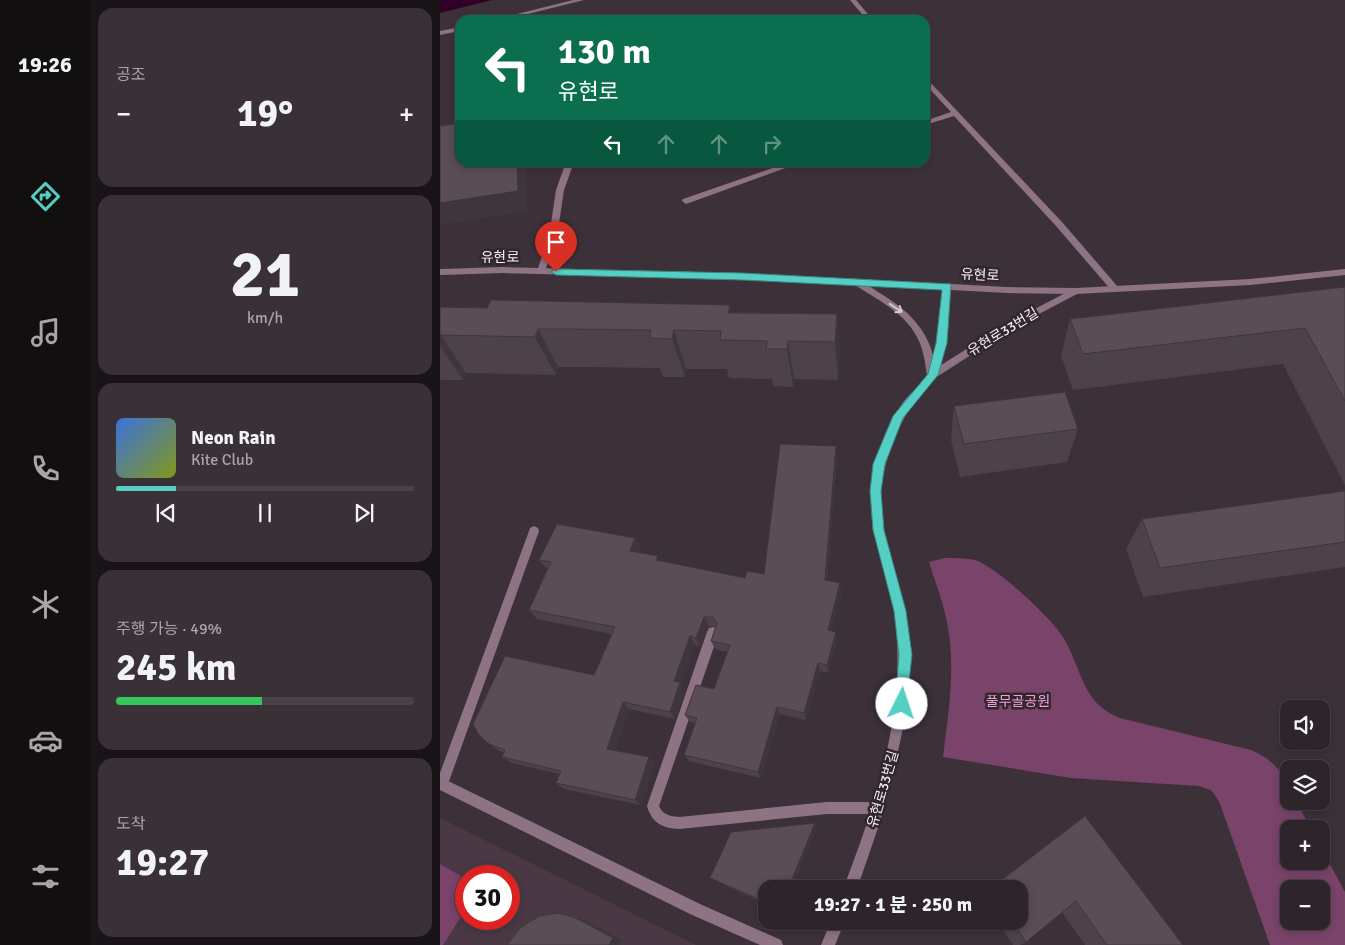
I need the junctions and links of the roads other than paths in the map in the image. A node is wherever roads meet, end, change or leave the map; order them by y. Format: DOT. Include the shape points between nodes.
graph roads {
  1 [pos="581,0"];
  2 [pos="853,0"];
  3 [pos="517,15"];
  4 [pos="866,15"];
  5 [pos="455,29"];
  6 [pos="440,33"];
  7 [pos="930,86"];
  8 [pos="955,113"];
  9 [pos="930,120"];
  10 [pos="568,167"];
  11 [pos="785,167"];
  12 [pos="686,201"];
  13 [pos="440,272"];
  14 [pos="454,272"];
  15 [pos="541,272"];
  16 [pos="1345,272"];
  17 [pos="440,275"];
  18 [pos="855,281"];
  19 [pos="947,286"];
  20 [pos="1115,289"];
  21 [pos="1076,291"];
  22 [pos="932,375"];
  23 [pos="534,531"];
  24 [pos="713,632"];
  25 [pos="441,784"];
  26 [pos="879,808"];
  27 [pos="853,880"];
  28 [pos="834,930"];
  29 [pos="776,945"];
  30 [pos="828,945"];
  1 -- 3 [label="street"];
  2 -- 4 [label="street"];
  5 -- 6 [label="street"];
  7 -- 8 [label="street"];
  8 -- 9 [label="street"];
  8 -- 20 [label="street"];
  10 -- 15 [label="street" via="560,190 553,237"];
  11 -- 12 [label="street"];
  13 -- 14 [label="street"];
  14 -- 15 [label="street, 유현로"];
  14 -- 17 [label="street"];
  15 -- 18 [label="street, 유현로"];
  16 -- 20 [label="street, 유현로" via="1250,282"];
  18 -- 19 [label="street, 유현로"];
  18 -- 22 [label="street, one-way" via="914,323 930,354"];
  19 -- 21 [label="street, 유현로"];
  19 -- 22 [label="street, 유현로33번길" via="942,343"];
  20 -- 21 [label="street, 유현로"];
  21 -- 22 [label="street, 유현로33번길" via="1013,324"];
  22 -- 26 [label="street, 유현로33번길" via="896,423 879,464 876,491 878,530 900,611 905,655 902,704"];
  23 -- 25 [label="street"];
  24 -- 26 [label="street" via="652,806 659,819 679,824 827,808"];
  25 -- 29 [label="street" via="695,909"];
  26 -- 27 [label="street, 유현로33번길"];
  28 -- 30 [label="street"];
}
